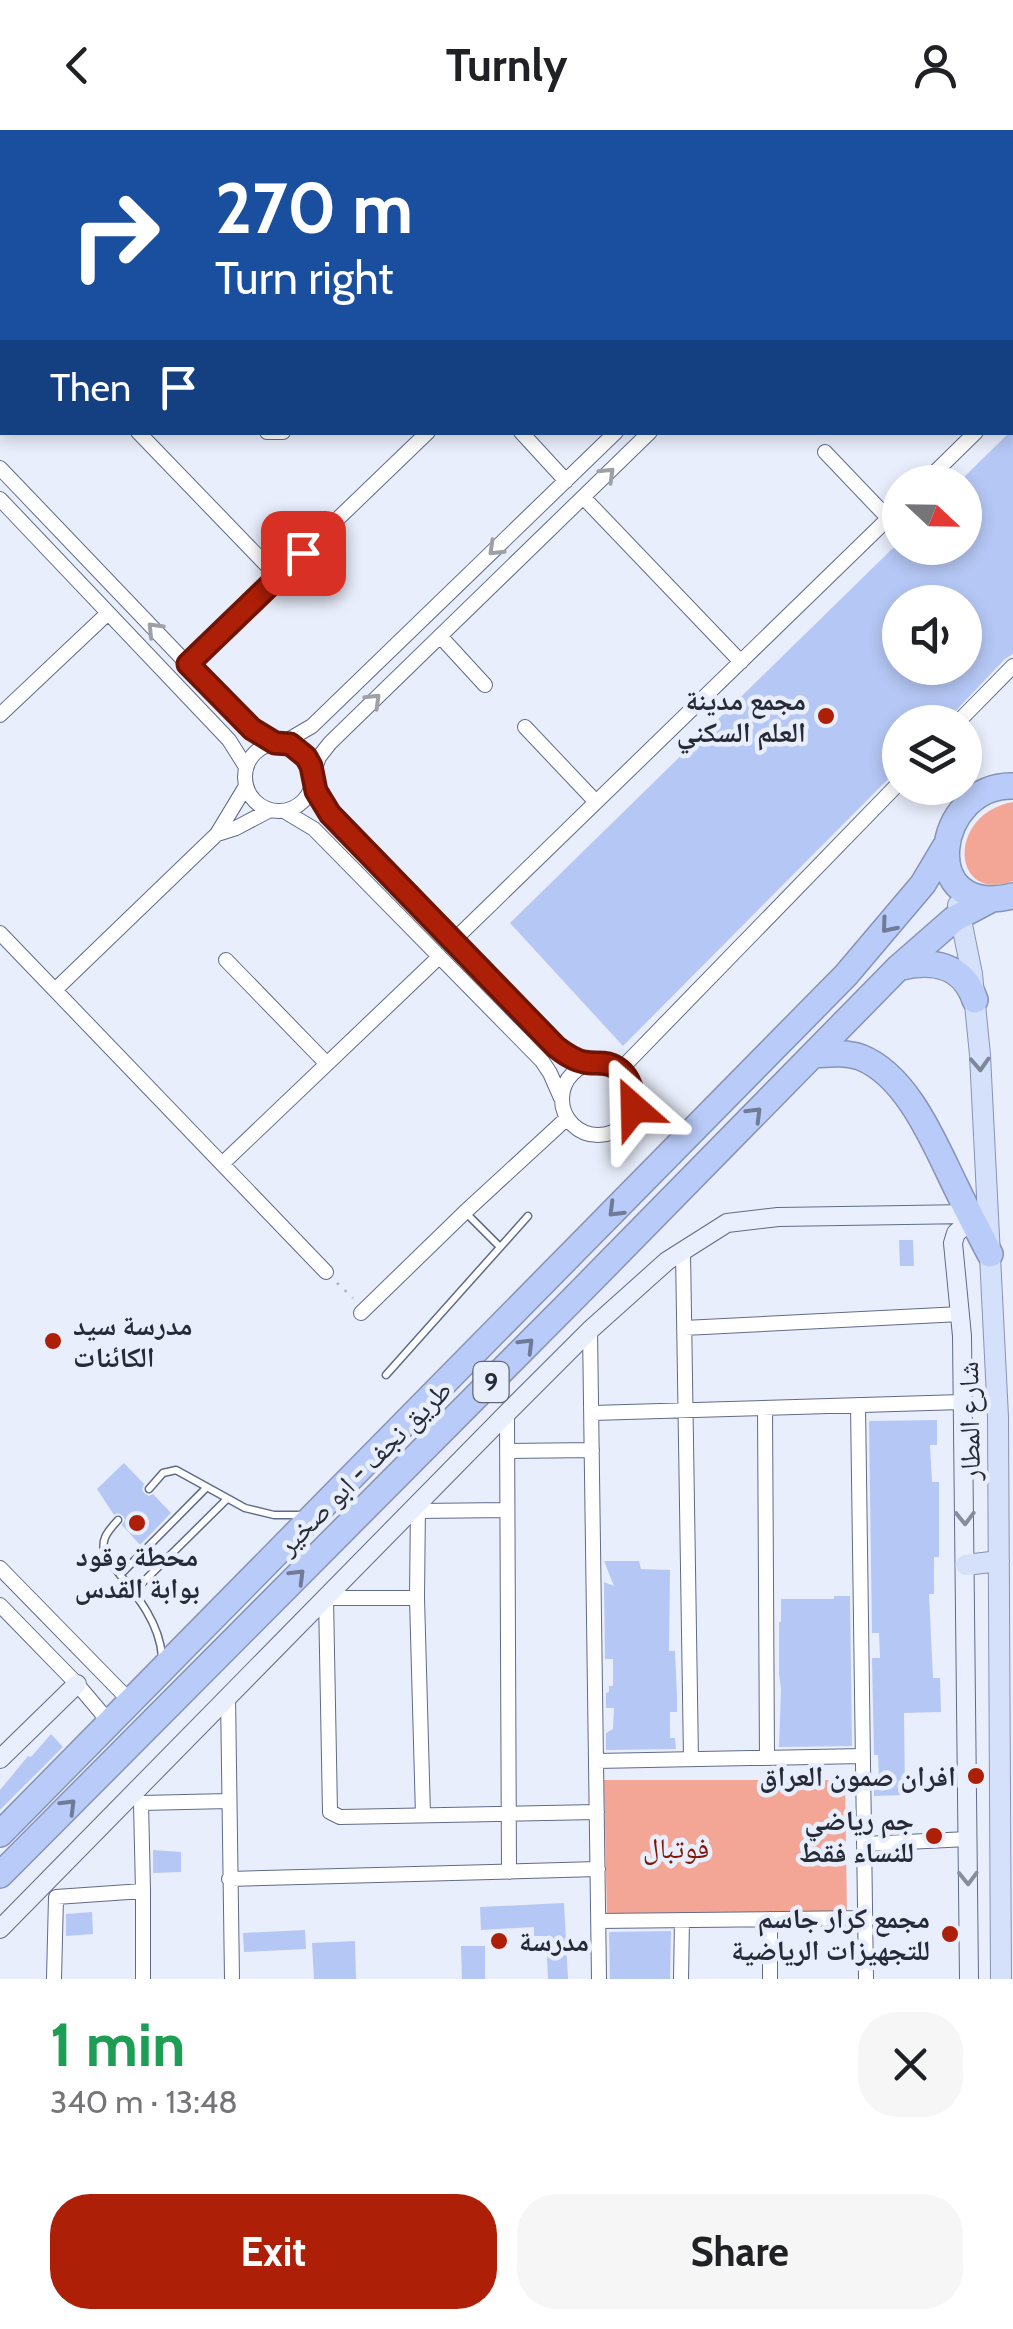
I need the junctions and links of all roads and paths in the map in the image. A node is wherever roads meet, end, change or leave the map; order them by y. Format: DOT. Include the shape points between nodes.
graph roads {
  1 [pos="141,435"];
  2 [pos="425,435"];
  3 [pos="524,435"];
  4 [pos="613,435"];
  5 [pos="647,435"];
  6 [pos="973,435"];
  7 [pos="825,452"];
  8 [pos="942,465"];
  9 [pos="0,468"];
  10 [pos="566,481"];
  11 [pos="584,497"];
  12 [pos="0,499"];
  13 [pos="882,512"];
  14 [pos="882,524"];
  15 [pos="278,577"];
  16 [pos="108,613"];
  17 [pos="440,636"];
  18 [pos="740,662"];
  19 [pos="188,664"];
  20 [pos="1013,666"];
  21 [pos="485,685"];
  22 [pos="975,705"];
  23 [pos="0,715"];
  24 [pos="526,727"];
  25 [pos="279,743"];
  26 [pos="246,766"];
  27 [pos="313,778"];
  28 [pos="1009,783"];
  29 [pos="246,786"];
  30 [pos="882,801"];
  31 [pos="596,802"];
  32 [pos="277,810"];
  33 [pos="217,834"];
  34 [pos="946,856"];
  35 [pos="1002,898"];
  36 [pos="960,914"];
  37 [pos="0,933"];
  38 [pos="454,941"];
  39 [pos="439,957"];
  40 [pos="226,960"];
  41 [pos="898,968"];
  42 [pos="54,990"];
  43 [pos="976,1000"];
  44 [pos="814,1055"];
  45 [pos="327,1064"];
  46 [pos="588,1064"];
  47 [pos="620,1070"];
  48 [pos="561,1098"];
  49 [pos="566,1119"];
  50 [pos="222,1164"];
  51 [pos="465,1212"];
  52 [pos="528,1216"];
  53 [pos="971,1217"];
  54 [pos="500,1247"];
  55 [pos="683,1251"];
  56 [pos="990,1254"];
  57 [pos="326,1272"];
  58 [pos="363,1311"];
  59 [pos="961,1314"];
  60 [pos="684,1328"];
  61 [pos="590,1330"];
  62 [pos="386,1375"];
  63 [pos="962,1402"];
  64 [pos="858,1405"];
  65 [pos="765,1408"];
  66 [pos="685,1410"];
  67 [pos="592,1413"];
  68 [pos="507,1414"];
  69 [pos="592,1450"];
  70 [pos="507,1452"];
  71 [pos="207,1486"];
  72 [pos="149,1490"];
  73 [pos="227,1499"];
  74 [pos="418,1508"];
  75 [pos="507,1510"];
  76 [pos="317,1513"];
  77 [pos="118,1520"];
  78 [pos="998,1561"];
  79 [pos="966,1565"];
  80 [pos="0,1568"];
  81 [pos="120,1576"];
  82 [pos="133,1592"];
  83 [pos="326,1598"];
  84 [pos="417,1598"];
  85 [pos="0,1605"];
  86 [pos="161,1671"];
  87 [pos="77,1684"];
  88 [pos="228,1695"];
  89 [pos="131,1702"];
  90 [pos="110,1723"];
  91 [pos="863,1756"];
  92 [pos="767,1758"];
  93 [pos="0,1759"];
  94 [pos="691,1759"];
  95 [pos="596,1761"];
  96 [pos="140,1796"];
  97 [pos="228,1801"];
  98 [pos="597,1812"];
  99 [pos="509,1814"];
  100 [pos="422,1815"];
  101 [pos="0,1834"];
  102 [pos="968,1839"];
  103 [pos="864,1844"];
  104 [pos="598,1869"];
  105 [pos="509,1872"];
  106 [pos="0,1876"];
  107 [pos="229,1879"];
  108 [pos="50,1890"];
  109 [pos="144,1891"];
  110 [pos="865,1918"];
  111 [pos="770,1919"];
  112 [pos="682,1920"];
  113 [pos="598,1921"];
  114 [pos="0,1929"];
  115 [pos="54,1979"];
  116 [pos="143,1979"];
  117 [pos="232,1979"];
  118 [pos="599,1979"];
  119 [pos="681,1979"];
  120 [pos="770,1979"];
  121 [pos="866,1979"];
  122 [pos="969,1979"];
  123 [pos="1000,1979"];
  1 -- 15 [label="street"];
  2 -- 15 [label="street"];
  3 -- 10 [label="street"];
  4 -- 10 [label="street"];
  11 -- 5 [label="street, one-way"];
  6 -- 8 [label="street"];
  7 -- 13 [label="street"];
  19 -- 9 [label="street, one-way"];
  10 -- 25 [label="street, one-way" via="312,726"];
  11 -- 17 [label="street"];
  11 -- 18 [label="street"];
  12 -- 16 [label="street"];
  14 -- 18 [label="street"];
  15 -- 19 [label="street"];
  16 -- 23 [label="street"];
  16 -- 26 [label="street"];
  17 -- 21 [label="street"];
  27 -- 17 [label="street, one-way" via="330,742"];
  18 -- 31 [label="street"];
  19 -- 25 [label="street" via="241,720"];
  20 -- 22 [label="street"];
  24 -- 31 [label="street"];
  25 -- 26 [label="street" via="257,750"];
  25 -- 27 [label="street" via="299,749"];
  26 -- 29 [label="street"];
  27 -- 32 [label="street" via="304,800"];
  27 -- 38 [label="street" via="330,814"];
  28 -- 34 [label="highway, 9" via="961,812"];
  29 -- 32 [label="street" via="259,805"];
  29 -- 33 [label="street"];
  30 -- 47 [label="street"];
  31 -- 38 [label="street"];
  32 -- 33 [label="street"];
  32 -- 39 [label="street" via="314,829"];
  33 -- 42 [label="street"];
  34 -- 35 [label="highway, 9" via="965,892"];
  34 -- 36 [label="main road, شارع المطار"];
  34 -- 76 [label="highway, طريق نجف - ابو صخير / 9, one-way" via="846,975"];
  35 -- 36 [label="highway, طريق نجف - ابو صخير / 9"];
  36 -- 41 [label="highway, طريق نجف - ابو صخير / 9"];
  36 -- 43 [label="main road, شارع المطار"];
  37 -- 42 [label="street"];
  38 -- 46 [label="street" via="556,1047"];
  39 -- 45 [label="street"];
  39 -- 48 [label="street" via="542,1061"];
  40 -- 45 [label="street"];
  41 -- 43 [label="highway" via="926,963 949,969"];
  41 -- 44 [label="highway, طريق نجف - ابو صخير / 9"];
  42 -- 50 [label="street"];
  43 -- 56 [label="main road, شارع المطار, one-way"];
  44 -- 53 [label="highway" via="848,1054 881,1069 920,1116"];
  106 -- 44 [label="highway, طريق نجف - ابو صخير / 9, one-way"];
  45 -- 50 [label="street"];
  46 -- 47 [label="street"];
  46 -- 48 [label="street" via="569,1076"];
  47 -- 49 [label="street" via="634,1108 617,1131 589,1135"];
  48 -- 49 [label="street"];
  49 -- 51 [label="street"];
  50 -- 57 [label="street"];
  51 -- 54 [label="lane"];
  51 -- 58 [label="street"];
  52 -- 54 [label="lane"];
  53 -- 55 [label="main road" via="744,1221"];
  53 -- 56 [label="highway"];
  53 -- 59 [label="main road" via="953,1244"];
  54 -- 62 [label="lane"];
  55 -- 60 [label="street"];
  55 -- 61 [label="main road"];
  56 -- 78 [label="main road, شارع المطار"];
  57 -- 58 [label="path"];
  59 -- 60 [label="street"];
  59 -- 63 [label="main road"];
  60 -- 66 [label="street"];
  61 -- 67 [label="street"];
  61 -- 68 [label="main road"];
  63 -- 64 [label="street"];
  63 -- 79 [label="main road, one-way"];
  64 -- 65 [label="street"];
  64 -- 91 [label="street"];
  65 -- 66 [label="street"];
  65 -- 92 [label="street"];
  66 -- 67 [label="street"];
  66 -- 94 [label="street"];
  67 -- 69 [label="street"];
  68 -- 70 [label="street"];
  68 -- 74 [label="main road"];
  69 -- 70 [label="street"];
  69 -- 95 [label="street"];
  70 -- 75 [label="street"];
  71 -- 72 [label="lane" via="176,1470 163,1473"];
  71 -- 73 [label="lane"];
  71 -- 81 [label="lane"];
  73 -- 76 [label="lane" via="274,1515"];
  73 -- 82 [label="lane"];
  74 -- 75 [label="street"];
  74 -- 83 [label="main road"];
  74 -- 84 [label="street"];
  75 -- 99 [label="street"];
  76 -- 86 [label="highway, طريق نجف - ابو صخير / 9"];
  77 -- 81 [label="lane" via="104,1536 103,1550"];
  78 -- 79 [label="main road"];
  78 -- 123 [label="main road, شارع المطار"];
  79 -- 102 [label="main road"];
  80 -- 89 [label="street"];
  81 -- 82 [label="lane"];
  82 -- 86 [label="lane" via="160,1638"];
  83 -- 84 [label="street"];
  83 -- 88 [label="main road"];
  83 -- 100 [label="street" via="330,1812"];
  84 -- 100 [label="street"];
  85 -- 87 [label="street"];
  86 -- 89 [label="highway, طريق نجف - ابو صخير / 9"];
  87 -- 90 [label="street"];
  87 -- 93 [label="main road"];
  88 -- 96 [label="main road"];
  88 -- 97 [label="street"];
  89 -- 90 [label="highway, طريق نجف - ابو صخير / 9"];
  90 -- 101 [label="highway, طريق نجف - ابو صخير / 9"];
  91 -- 92 [label="street"];
  91 -- 103 [label="street"];
  92 -- 94 [label="street"];
  94 -- 95 [label="street"];
  95 -- 98 [label="street"];
  96 -- 97 [label="street"];
  96 -- 108 [label="main road"];
  96 -- 109 [label="street"];
  97 -- 107 [label="street"];
  98 -- 99 [label="street"];
  98 -- 104 [label="street"];
  99 -- 100 [label="street"];
  99 -- 105 [label="street"];
  102 -- 103 [label="street"];
  102 -- 122 [label="main road, one-way"];
  103 -- 110 [label="street"];
  104 -- 105 [label="street"];
  104 -- 113 [label="street"];
  105 -- 107 [label="street"];
  107 -- 117 [label="street"];
  108 -- 109 [label="street"];
  108 -- 114 [label="main road"];
  108 -- 115 [label="street"];
  109 -- 116 [label="street"];
  110 -- 111 [label="street"];
  110 -- 121 [label="street"];
  111 -- 112 [label="street"];
  111 -- 120 [label="street"];
  112 -- 113 [label="street"];
  112 -- 119 [label="street"];
  113 -- 118 [label="street"];
}
